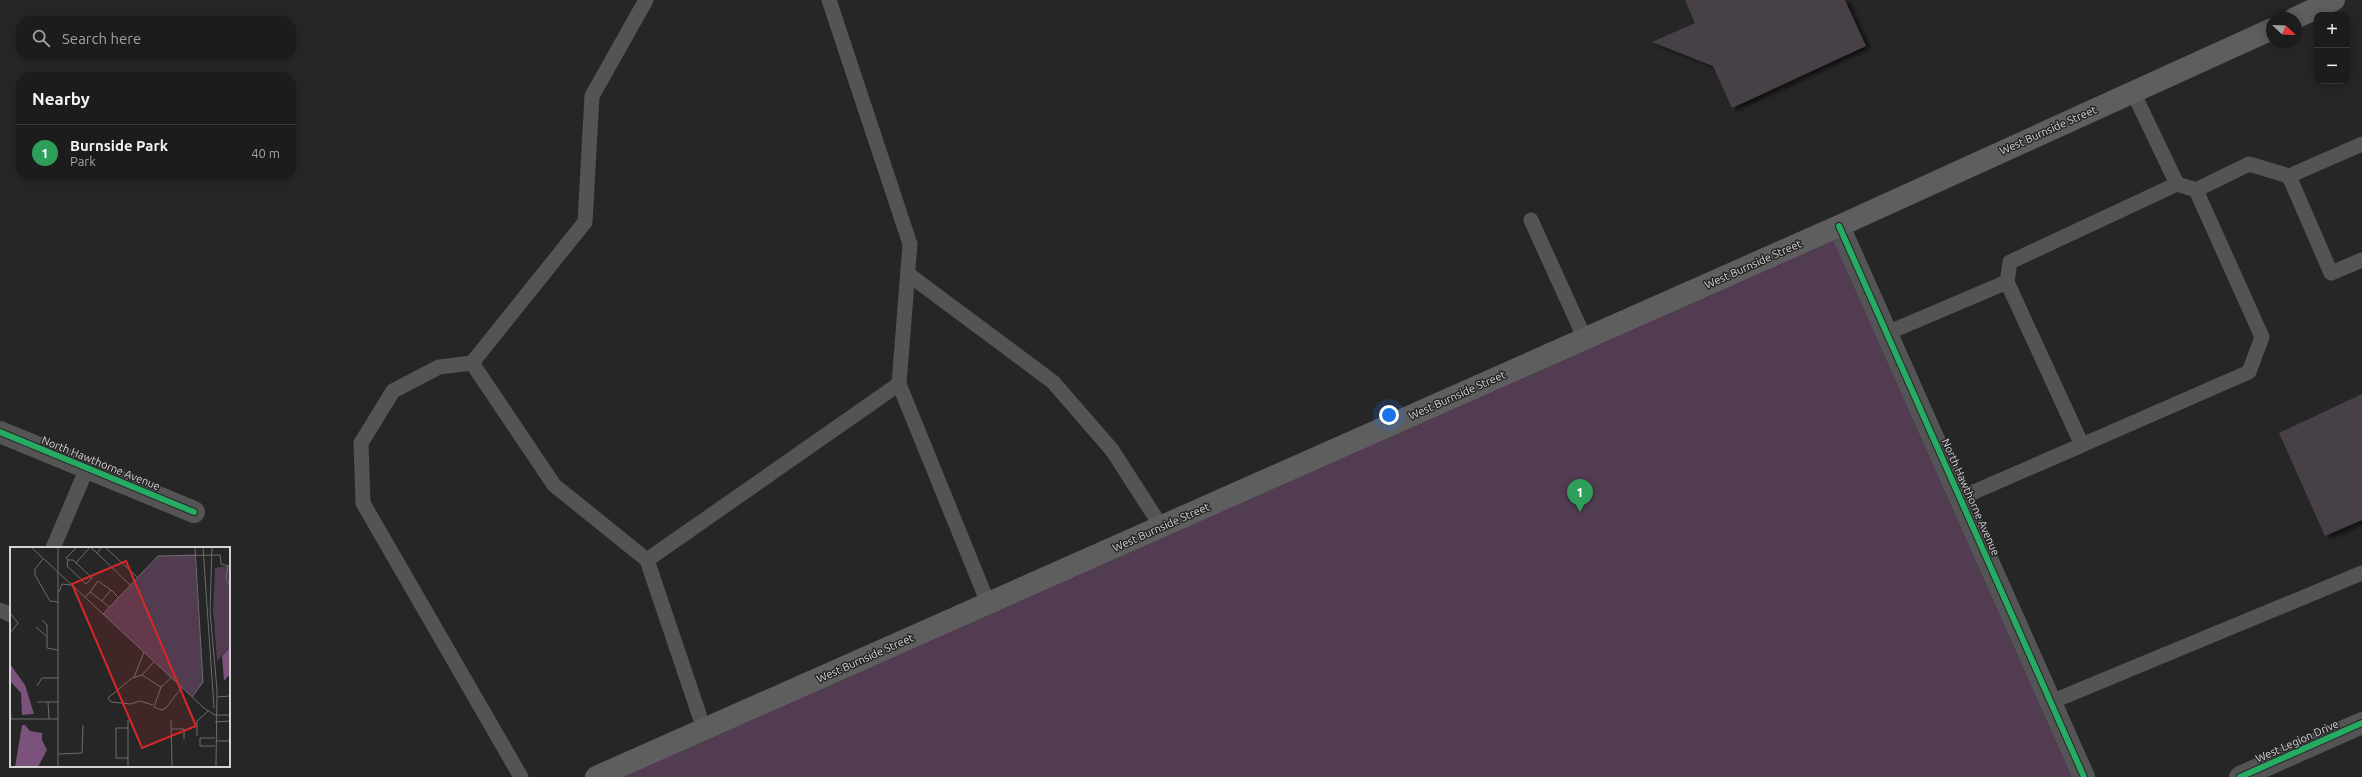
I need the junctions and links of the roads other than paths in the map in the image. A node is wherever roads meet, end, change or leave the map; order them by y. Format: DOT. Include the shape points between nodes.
graph roads {
  1 [pos="646,0"];
  2 [pos="828,0"];
  3 [pos="2334,0"];
  4 [pos="2302,15"];
  5 [pos="2266,31"];
  6 [pos="2133,92"];
  7 [pos="2362,144"];
  8 [pos="2289,176"];
  9 [pos="2177,184"];
  10 [pos="2196,190"];
  11 [pos="1531,220"];
  12 [pos="1839,226"];
  13 [pos="2362,260"];
  14 [pos="908,274"];
  15 [pos="2007,282"];
  16 [pos="1887,333"];
  17 [pos="1584,339"];
  18 [pos="472,363"];
  19 [pos="899,384"];
  20 [pos="0,432"];
  21 [pos="2082,445"];
  22 [pos="87,468"];
  23 [pos="1960,498"];
  24 [pos="194,512"];
  25 [pos="1161,526"];
  26 [pos="53,547"];
  27 [pos="647,560"];
  28 [pos="2362,573"];
  29 [pos="988,603"];
  30 [pos="0,610"];
  31 [pos="10,615"];
  32 [pos="2051,702"];
  33 [pos="2362,723"];
  34 [pos="704,729"];
  35 [pos="521,777"];
  36 [pos="596,777"];
  37 [pos="2084,777"];
  38 [pos="2240,777"];
  1 -- 18 [label="lane" via="592,96 585,222"];
  2 -- 14 [label="lane" via="910,244"];
  3 -- 4 [label="main road"];
  5 -- 6 [label="main road, West Burnside Street"];
  6 -- 9 [label="lane"];
  6 -- 12 [label="main road, West Burnside Street"];
  7 -- 8 [label="lane"];
  8 -- 10 [label="lane" via="2249,164"];
  8 -- 13 [label="lane" via="2331,273"];
  9 -- 10 [label="lane"];
  9 -- 15 [label="lane" via="2010,262"];
  10 -- 21 [label="lane" via="2262,337 2249,372"];
  11 -- 17 [label="lane"];
  12 -- 16 [label="street, North Hawthorne Avenue"];
  12 -- 17 [label="main road, West Burnside Street"];
  14 -- 19 [label="lane"];
  14 -- 25 [label="lane" via="1053,382 1112,450"];
  15 -- 16 [label="lane"];
  15 -- 21 [label="lane"];
  16 -- 23 [label="street, North Hawthorne Avenue"];
  17 -- 25 [label="main road, West Burnside Street"];
  18 -- 27 [label="lane" via="554,485"];
  18 -- 35 [label="lane" via="439,367 393,391 361,443 363,503"];
  19 -- 27 [label="lane"];
  19 -- 29 [label="lane"];
  20 -- 22 [label="street, North Hawthorne Avenue"];
  21 -- 23 [label="lane"];
  22 -- 24 [label="street, North Hawthorne Avenue"];
  22 -- 26 [label="lane"];
  23 -- 32 [label="street, North Hawthorne Avenue"];
  25 -- 29 [label="main road, West Burnside Street"];
  27 -- 34 [label="lane"];
  28 -- 32 [label="lane"];
  29 -- 34 [label="main road, West Burnside Street"];
  30 -- 31 [label="lane"];
  32 -- 37 [label="street, North Hawthorne Avenue"];
  33 -- 38 [label="street, West Legion Drive"];
  34 -- 36 [label="main road, West Burnside Street"];
}
